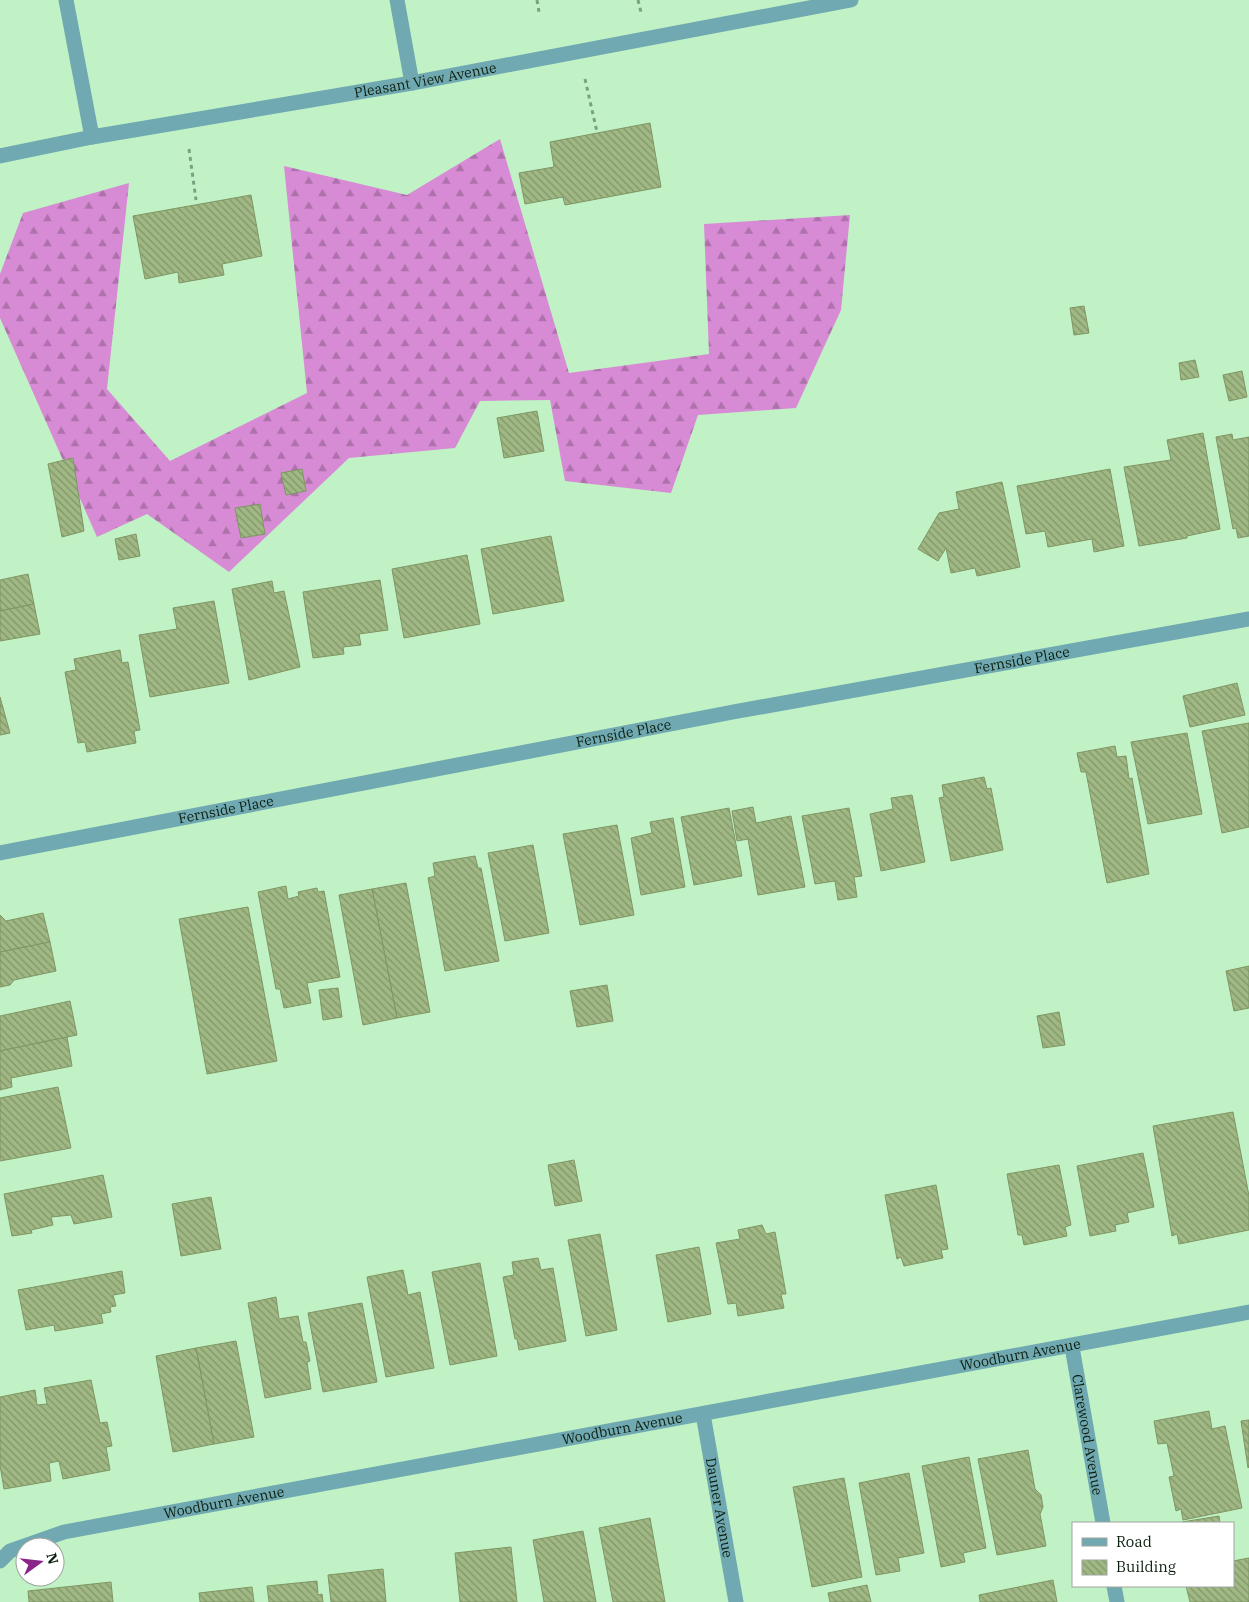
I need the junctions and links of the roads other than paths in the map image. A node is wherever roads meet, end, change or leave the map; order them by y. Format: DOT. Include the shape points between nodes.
graph roads {
  1 [pos="66,0"];
  2 [pos="397,0"];
  3 [pos="851,0"];
  4 [pos="412,83"];
  5 [pos="92,137"];
  6 [pos="0,156"];
  7 [pos="1249,619"];
  8 [pos="0,853"];
  9 [pos="1249,1312"];
  10 [pos="1072,1346"];
  11 [pos="703,1414"];
  12 [pos="1103,1522"];
  13 [pos="0,1561"];
  14 [pos="1114,1587"];
  15 [pos="736,1602"];
  16 [pos="1116,1602"];
  1 -- 5 [label="street"];
  2 -- 4 [label="street"];
  3 -- 4 [label="street, Pleasant View Avenue"];
  4 -- 5 [label="street, Pleasant View Avenue"];
  5 -- 6 [label="street, Pleasant View Avenue"];
  7 -- 8 [label="street, Fernside Place" via="733,712"];
  9 -- 10 [label="street, Woodburn Avenue"];
  10 -- 11 [label="street, Woodburn Avenue"];
  10 -- 12 [label="street, Clarewood Avenue"];
  11 -- 13 [label="street, Woodburn Avenue" via="64,1532 10,1551"];
  11 -- 15 [label="street, Dauner Avenue"];
  14 -- 16 [label="street"];
}
